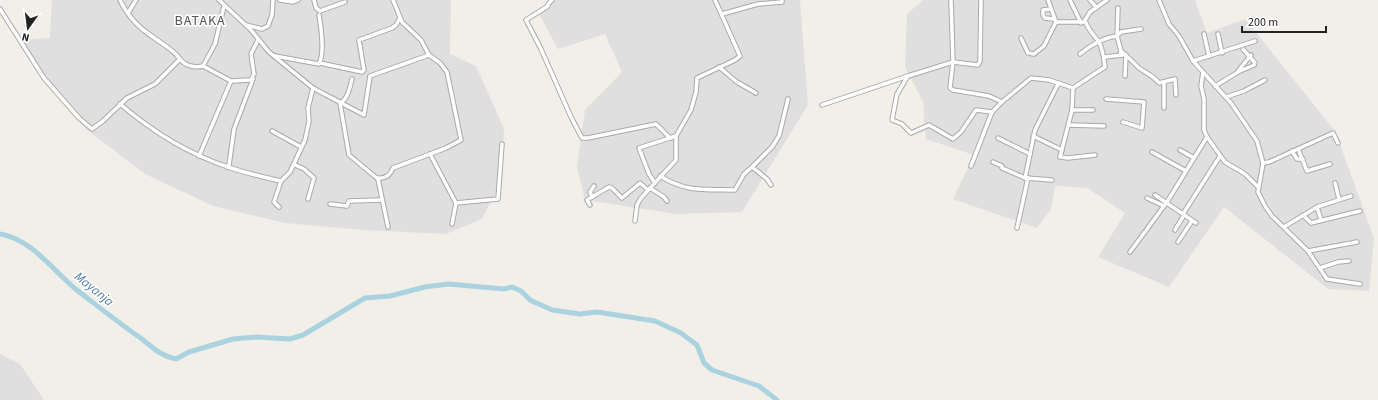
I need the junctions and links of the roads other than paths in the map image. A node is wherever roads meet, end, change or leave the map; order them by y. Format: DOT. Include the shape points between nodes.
graph roads {
  1 [pos="120,0"];
  2 [pos="136,0"];
  3 [pos="219,0"];
  4 [pos="273,0"];
  5 [pos="280,0"];
  6 [pos="298,0"];
  7 [pos="314,0"];
  8 [pos="393,0"];
  9 [pos="552,0"];
  10 [pos="715,0"];
  11 [pos="782,0"];
  12 [pos="951,0"];
  13 [pos="981,0"];
  14 [pos="1048,0"];
  15 [pos="1070,0"];
  16 [pos="1090,0"];
  17 [pos="1107,0"];
  18 [pos="1159,0"];
  19 [pos="345,2"];
  20 [pos="224,6"];
  21 [pos="1096,7"];
  22 [pos="1118,8"];
  23 [pos="0,9"];
  24 [pos="1051,9"];
  25 [pos="128,13"];
  26 [pos="722,14"];
  27 [pos="319,15"];
  28 [pos="400,18"];
  29 [pos="1055,21"];
  30 [pos="1083,22"];
  31 [pos="246,25"];
  32 [pos="1141,28"];
  33 [pos="1204,34"];
  34 [pos="1218,34"];
  35 [pos="1117,36"];
  36 [pos="1021,38"];
  37 [pos="258,40"];
  38 [pos="1256,41"];
  39 [pos="1099,43"];
  40 [pos="1243,49"];
  41 [pos="1121,53"];
  42 [pos="1222,53"];
  43 [pos="1080,54"];
  44 [pos="429,55"];
  45 [pos="1126,55"];
  46 [pos="1250,55"];
  47 [pos="274,56"];
  48 [pos="1209,56"];
  49 [pos="1104,57"];
  50 [pos="180,59"];
  51 [pos="1193,61"];
  52 [pos="953,62"];
  53 [pos="320,63"];
  54 [pos="203,66"];
  55 [pos="719,67"];
  56 [pos="1203,72"];
  57 [pos="1237,73"];
  58 [pos="908,76"];
  59 [pos="1126,76"];
  60 [pos="253,79"];
  61 [pos="352,79"];
  62 [pos="1265,80"];
  63 [pos="231,81"];
  64 [pos="1164,82"];
  65 [pos="1058,84"];
  66 [pos="1215,86"];
  67 [pos="313,88"];
  68 [pos="1073,88"];
  69 [pos="756,93"];
  70 [pos="1176,95"];
  71 [pos="1226,97"];
  72 [pos="788,99"];
  73 [pos="1106,99"];
  74 [pos="1002,102"];
  75 [pos="340,103"];
  76 [pos="120,104"];
  77 [pos="822,105"];
  78 [pos="1164,108"];
  79 [pos="1072,110"];
  80 [pos="1093,110"];
  81 [pos="992,112"];
  82 [pos="1122,122"];
  83 [pos="1069,125"];
  84 [pos="1104,126"];
  85 [pos="272,131"];
  86 [pos="676,136"];
  87 [pos="1033,136"];
  88 [pos="1207,137"];
  89 [pos="670,138"];
  90 [pos="998,138"];
  91 [pos="1338,143"];
  92 [pos="502,144"];
  93 [pos="301,147"];
  94 [pos="1298,149"];
  95 [pos="1062,150"];
  96 [pos="1180,150"];
  97 [pos="1292,151"];
  98 [pos="1152,152"];
  99 [pos="430,154"];
  100 [pos="1030,154"];
  101 [pos="199,156"];
  102 [pos="1095,156"];
  103 [pos="1220,156"];
  104 [pos="1194,158"];
  105 [pos="1303,159"];
  106 [pos="993,162"];
  107 [pos="1263,163"];
  108 [pos="1330,164"];
  109 [pos="295,165"];
  110 [pos="971,166"];
  111 [pos="227,167"];
  112 [pos="752,168"];
  113 [pos="1186,170"];
  114 [pos="660,176"];
  115 [pos="377,178"];
  116 [pos="1026,178"];
  117 [pos="1052,180"];
  118 [pos="281,181"];
  119 [pos="655,183"];
  120 [pos="1335,183"];
  121 [pos="771,185"];
  122 [pos="594,186"];
  123 [pos="1258,188"];
  124 [pos="649,189"];
  125 [pos="1154,195"];
  126 [pos="1351,196"];
  127 [pos="592,197"];
  128 [pos="1147,198"];
  129 [pos="1339,198"];
  130 [pos="308,199"];
  131 [pos="382,200"];
  132 [pos="667,201"];
  133 [pos="1167,202"];
  134 [pos="456,203"];
  135 [pos="330,204"];
  136 [pos="590,204"];
  137 [pos="1164,206"];
  138 [pos="279,207"];
  139 [pos="1317,207"];
  140 [pos="1360,211"];
  141 [pos="1184,215"];
  142 [pos="1303,215"];
  143 [pos="1321,220"];
  144 [pos="635,222"];
  145 [pos="452,224"];
  146 [pos="388,227"];
  147 [pos="1284,227"];
  148 [pos="1017,228"];
  149 [pos="1175,230"];
  150 [pos="1178,242"];
  151 [pos="1357,242"];
  152 [pos="1130,252"];
  153 [pos="1308,252"];
  154 [pos="1349,261"];
  155 [pos="1320,268"];
  156 [pos="1360,284"];
  1 -- 25 [label="street"];
  2 -- 25 [label="street"];
  3 -- 20 [label="street"];
  4 -- 31 [label="street" via="268,26 262,29"];
  5 -- 6 [label="street"];
  7 -- 19 [label="street" via="316,8 320,11"];
  8 -- 28 [label="street"];
  9 -- 89 [label="street" via="548,6 526,20 542,48 582,138 656,124"];
  10 -- 26 [label="street"];
  11 -- 26 [label="street"];
  12 -- 52 [label="street"];
  13 -- 52 [label="street" via="980,63 974,66"];
  14 -- 24 [label="street"];
  15 -- 30 [label="street"];
  16 -- 21 [label="street"];
  17 -- 21 [label="street"];
  18 -- 51 [label="street" via="1169,24"];
  20 -- 31 [label="street"];
  20 -- 54 [label="street" via="215,44"];
  21 -- 30 [label="street"];
  22 -- 35 [label="street"];
  23 -- 76 [label="street" via="44,78 89,127 95,127"];
  24 -- 29 [label="street"];
  24 -- 29 [label="street" via="1043,10 1042,15"];
  25 -- 50 [label="street" via="138,26"];
  26 -- 55 [label="street" via="740,55"];
  27 -- 53 [label="street" via="322,30"];
  28 -- 44 [label="street" via="421,40"];
  28 -- 53 [label="street" via="392,28 359,40 364,70 362,72"];
  29 -- 30 [label="street"];
  29 -- 36 [label="street" via="1044,46 1034,54 1028,53"];
  30 -- 39 [label="street"];
  31 -- 37 [label="street"];
  32 -- 35 [label="street" via="1121,32"];
  33 -- 48 [label="street"];
  34 -- 42 [label="street"];
  35 -- 39 [label="street"];
  35 -- 41 [label="street"];
  37 -- 47 [label="street"];
  37 -- 60 [label="street" via="251,54"];
  38 -- 42 [label="street"];
  39 -- 43 [label="street"];
  39 -- 49 [label="street"];
  40 -- 46 [label="street"];
  41 -- 45 [label="street"];
  41 -- 49 [label="street"];
  42 -- 48 [label="street"];
  44 -- 75 [label="street" via="370,76 365,115"];
  44 -- 99 [label="street" via="448,72 460,140"];
  45 -- 59 [label="street"];
  45 -- 64 [label="street" via="1158,83"];
  46 -- 57 [label="street"];
  46 -- 57 [label="street" via="1254,64"];
  47 -- 53 [label="street"];
  47 -- 67 [label="street"];
  48 -- 51 [label="street"];
  49 -- 68 [label="street" via="1105,67"];
  50 -- 54 [label="street" via="194,67"];
  50 -- 76 [label="street" via="155,84"];
  51 -- 56 [label="street"];
  52 -- 58 [label="street"];
  52 -- 74 [label="street" via="951,90 989,96"];
  54 -- 63 [label="street"];
  55 -- 69 [label="street" via="736,82"];
  55 -- 86 [label="street" via="697,78 691,110"];
  56 -- 66 [label="street"];
  56 -- 88 [label="street" via="1201,86 1204,99 1204,130"];
  57 -- 66 [label="street"];
  58 -- 77 [label="street"];
  58 -- 81 [label="street" via="897,94 892,120 902,124 911,133 929,125 953,139 976,110"];
  60 -- 63 [label="street"];
  60 -- 111 [label="street" via="234,129"];
  61 -- 75 [label="street" via="347,95"];
  62 -- 71 [label="street"];
  63 -- 101 [label="street"];
  64 -- 70 [label="street" via="1175,79"];
  64 -- 78 [label="street"];
  65 -- 68 [label="street"];
  65 -- 74 [label="street" via="1031,78"];
  65 -- 87 [label="street"];
  66 -- 71 [label="street"];
  67 -- 75 [label="street"];
  67 -- 93 [label="street" via="308,108 309,121"];
  68 -- 79 [label="street"];
  71 -- 107 [label="street" via="1257,141"];
  72 -- 112 [label="street" via="779,136"];
  73 -- 82 [label="street" via="1144,102 1142,128"];
  74 -- 81 [label="street"];
  75 -- 115 [label="street" via="349,155"];
  76 -- 101 [label="street" via="166,139"];
  79 -- 80 [label="street"];
  79 -- 83 [label="street"];
  81 -- 110 [label="street"];
  83 -- 84 [label="street"];
  83 -- 95 [label="street"];
  85 -- 93 [label="street"];
  86 -- 89 [label="street"];
  86 -- 114 [label="street" via="676,160"];
  87 -- 95 [label="street"];
  87 -- 100 [label="street"];
  88 -- 103 [label="street"];
  88 -- 104 [label="street"];
  89 -- 119 [label="street" via="639,148"];
  90 -- 100 [label="street"];
  91 -- 94 [label="street" via="1333,133"];
  92 -- 134 [label="street" via="498,199"];
  93 -- 109 [label="street"];
  94 -- 97 [label="street"];
  94 -- 105 [label="street"];
  95 -- 102 [label="street" via="1060,157"];
  96 -- 104 [label="street"];
  97 -- 105 [label="street" via="1297,159"];
  97 -- 107 [label="street"];
  98 -- 113 [label="street"];
  99 -- 115 [label="street" via="393,168 386,177"];
  99 -- 134 [label="street"];
  100 -- 116 [label="street"];
  101 -- 111 [label="street"];
  103 -- 123 [label="street" via="1245,174"];
  103 -- 141 [label="street"];
  104 -- 113 [label="street"];
  105 -- 108 [label="street" via="1307,171"];
  106 -- 116 [label="street"];
  107 -- 123 [label="street"];
  109 -- 118 [label="street"];
  109 -- 130 [label="street" via="314,178"];
  111 -- 118 [label="street"];
  112 -- 114 [label="street" via="744,174 735,190 680,187"];
  112 -- 121 [label="street"];
  113 -- 133 [label="street"];
  114 -- 119 [label="street"];
  115 -- 131 [label="street"];
  116 -- 117 [label="street"];
  116 -- 148 [label="street"];
  118 -- 138 [label="street" via="274,202"];
  119 -- 124 [label="street"];
  120 -- 129 [label="street"];
  122 -- 127 [label="street" via="590,192"];
  123 -- 147 [label="street" via="1265,206"];
  124 -- 127 [label="street" via="640,184 622,198 609,187"];
  124 -- 132 [label="street"];
  124 -- 144 [label="street" via="640,198"];
  125 -- 133 [label="street"];
  126 -- 129 [label="street"];
  127 -- 136 [label="street" via="587,200"];
  128 -- 137 [label="street"];
  129 -- 139 [label="street"];
  131 -- 135 [label="street" via="349,201 347,206"];
  131 -- 146 [label="street"];
  133 -- 137 [label="street"];
  133 -- 141 [label="street"];
  134 -- 145 [label="street"];
  137 -- 152 [label="street"];
  139 -- 142 [label="street"];
  139 -- 143 [label="street"];
  140 -- 143 [label="street"];
  141 -- 149 [label="street"];
  141 -- 150 [label="street" via="1194,222"];
  142 -- 143 [label="street" via="1311,223"];
  142 -- 147 [label="street"];
  147 -- 153 [label="street"];
  151 -- 153 [label="street"];
  153 -- 155 [label="street"];
  154 -- 155 [label="street"];
  155 -- 156 [label="street" via="1324,276 1331,280"];
}
